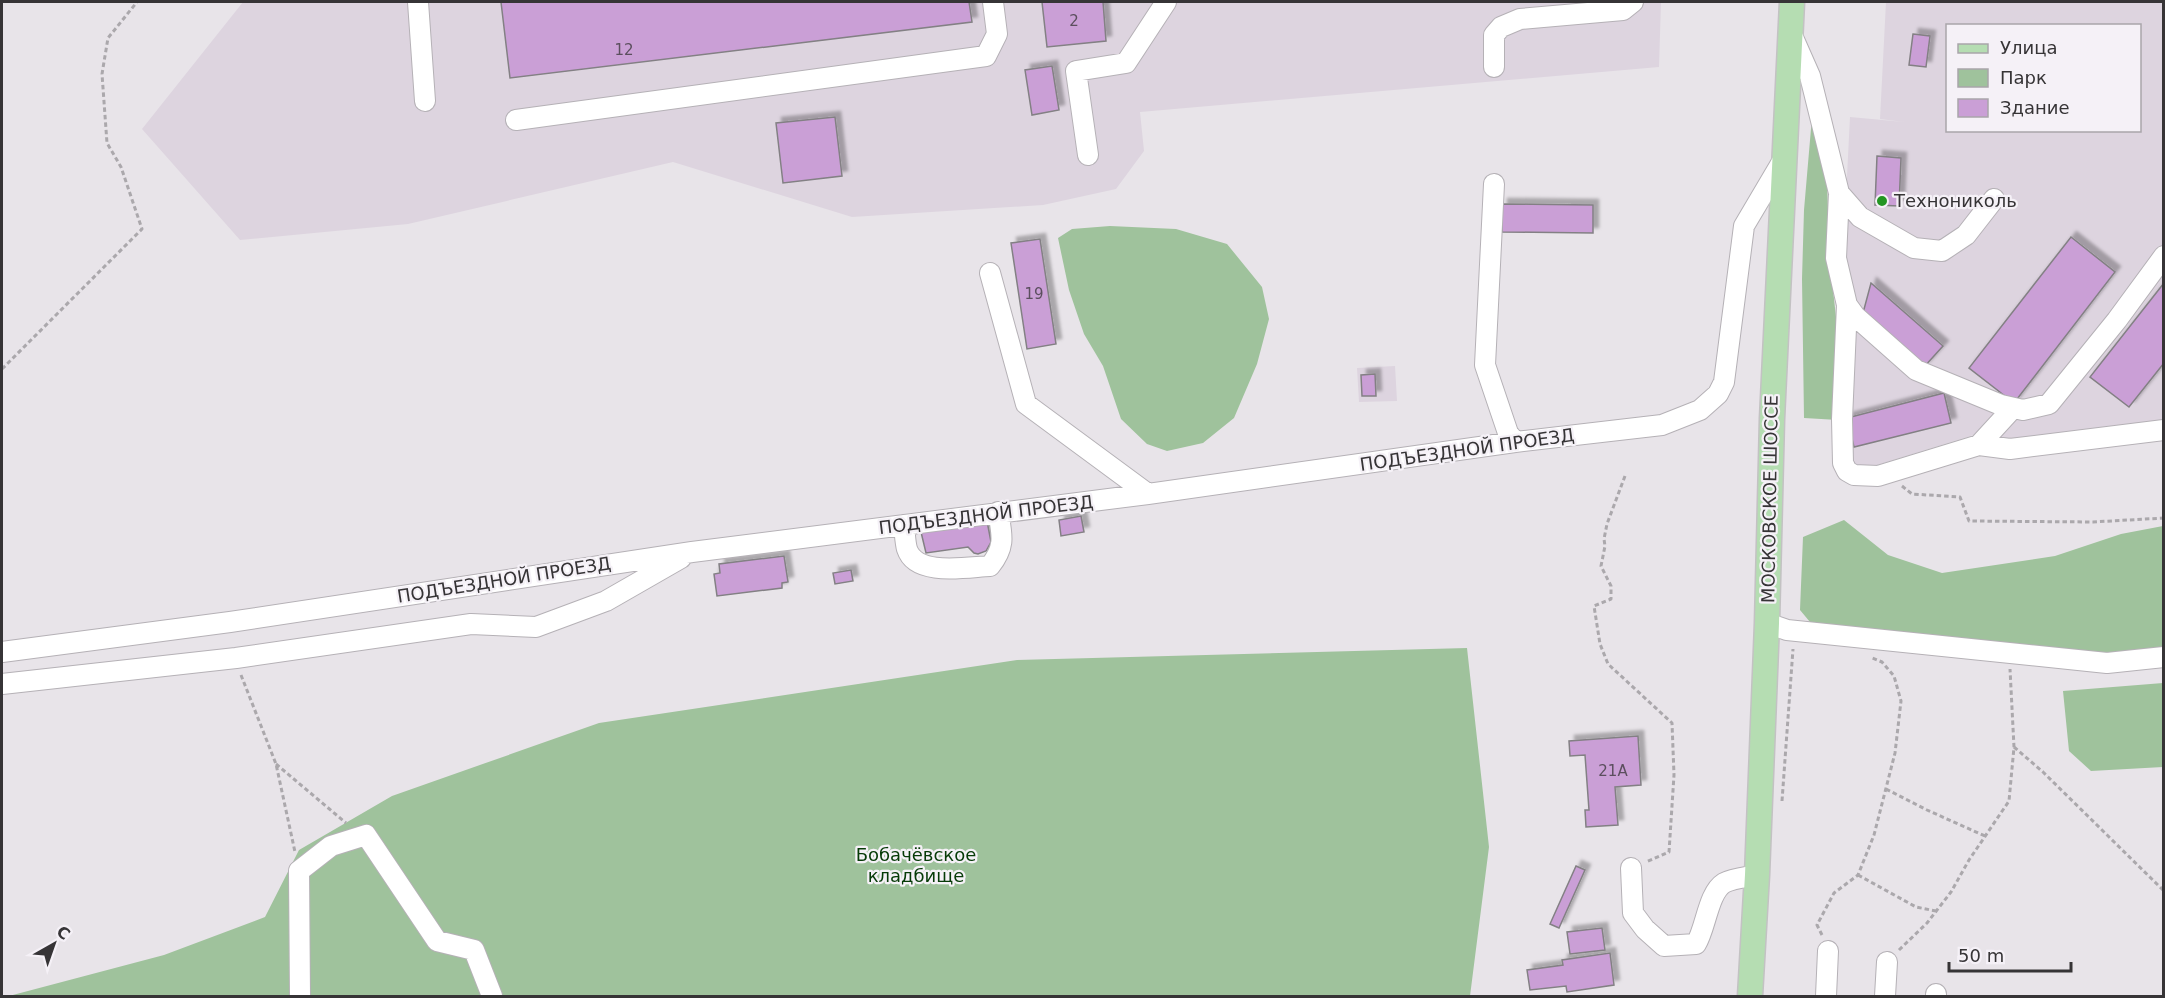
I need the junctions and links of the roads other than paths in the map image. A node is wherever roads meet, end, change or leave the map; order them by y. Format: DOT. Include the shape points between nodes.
graph roads {
  1 [pos="417,2"];
  2 [pos="993,2"];
  3 [pos="1166,2"];
  4 [pos="1633,2"];
  5 [pos="1792,2"];
  6 [pos="1791,33"];
  7 [pos="1494,68"];
  8 [pos="425,101"];
  9 [pos="516,120"];
  10 [pos="1088,155"];
  11 [pos="1783,160"];
  12 [pos="1494,184"];
  13 [pos="1839,193"];
  14 [pos="1994,199"];
  15 [pos="2163,256"];
  16 [pos="990,273"];
  17 [pos="1847,304"];
  18 [pos="2013,408"];
  19 [pos="2163,430"];
  20 [pos="1515,442"];
  21 [pos="1979,445"];
  22 [pos="1148,494"];
  23 [pos="998,512"];
  24 [pos="904,525"];
  25 [pos="692,552"];
  26 [pos="1767,623"];
  27 [pos="2,652"];
  28 [pos="2163,657"];
  29 [pos="2,684"];
  30 [pos="1631,868"];
  31 [pos="1757,874"];
  32 [pos="1828,951"];
  33 [pos="1887,962"];
  34 [pos="300,996"];
  35 [pos="492,996"];
  36 [pos="1750,996"];
  37 [pos="1826,996"];
  38 [pos="1885,996"];
  1 -- 8 [label="street"];
  2 -- 9 [label="street" via="997,34 986,56"];
  3 -- 10 [label="street" via="1126,63 1076,70"];
  4 -- 7 [label="street" via="1623,10 1520,19 1501,27 1494,35"];
  5 -- 6 [label="main road, МОСКОВСКОЕ ШОССЕ"];
  6 -- 11 [label="main road, МОСКОВСКОЕ ШОССЕ"];
  6 -- 13 [label="street" via="1810,76"];
  11 -- 20 [label="street, ПОДЪЕЗДНОЙ ПРОЕЗД" via="1744,226 1724,382 1718,394 1700,410 1662,424"];
  11 -- 26 [label="main road, МОСКОВСКОЕ ШОССЕ"];
  12 -- 20 [label="street" via="1485,366 1508,433"];
  13 -- 14 [label="street" via="1860,217 1886,234 1914,248 1942,251 1966,235"];
  13 -- 17 [label="street" via="1836,258"];
  15 -- 18 [label="street" via="2049,404 2023,410"];
  16 -- 22 [label="street" via="1026,404"];
  17 -- 18 [label="street" via="1855,316 1916,370"];
  17 -- 21 [label="street" via="1842,419 1843,463 1847,471 1878,476"];
  18 -- 21 [label="street"];
  19 -- 21 [label="street" via="2010,449"];
  20 -- 22 [label="street, ПОДЪЕЗДНОЙ ПРОЕЗД"];
  22 -- 23 [label="street, ПОДЪЕЗДНОЙ ПРОЕЗД"];
  23 -- 24 [label="street, ПОДЪЕЗДНОЙ ПРОЕЗД"];
  23 -- 24 [label="street" via="1003,542 990,566 933,568 917,563 908,551"];
  24 -- 25 [label="street, ПОДЪЕЗДНОЙ ПРОЕЗД"];
  25 -- 27 [label="street, ПОДЪЕЗДНОЙ ПРОЕЗД" via="230,622"];
  25 -- 29 [label="street" via="606,601 536,627 471,624 236,658"];
  26 -- 28 [label="street" via="1787,630 2107,663"];
  26 -- 31 [label="main road, МОСКОВСКОЕ ШОССЕ"];
  30 -- 31 [label="street" via="1633,913 1664,946 1696,944 1713,895 1724,883"];
  31 -- 36 [label="main road, МОСКОВСКОЕ ШОССЕ"];
  32 -- 37 [label="street"];
  33 -- 38 [label="street"];
  34 -- 35 [label="street" via="299,871 330,846 366,835 437,940 474,950"];
}
